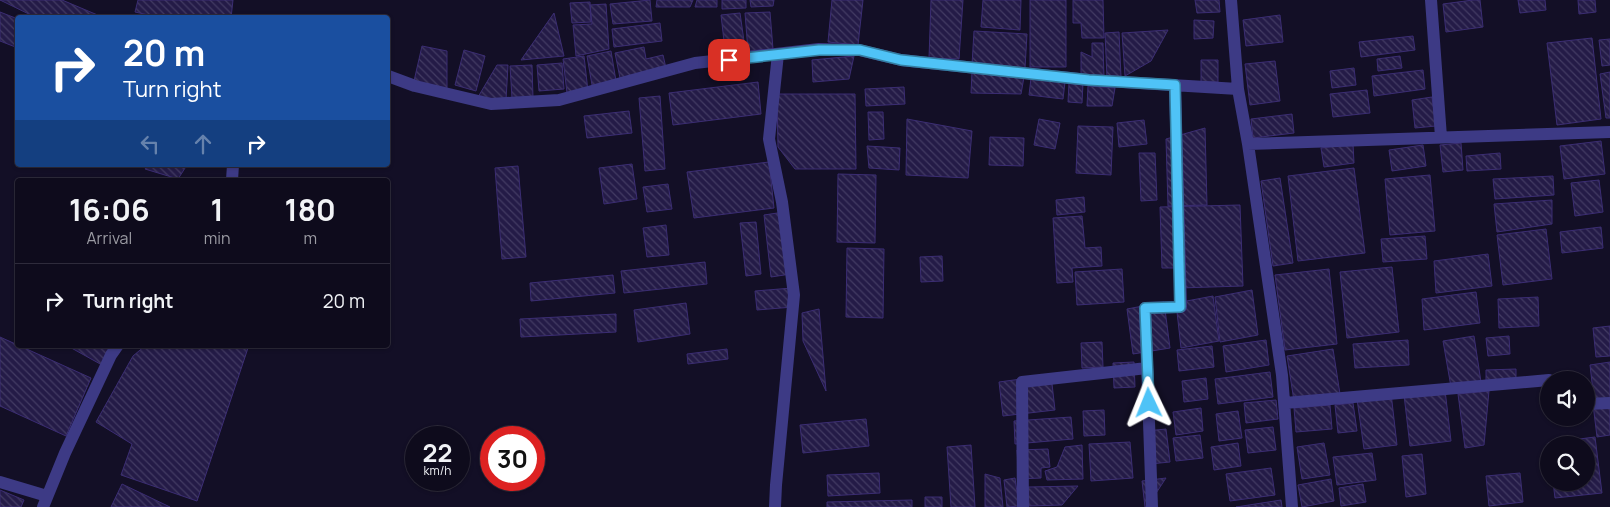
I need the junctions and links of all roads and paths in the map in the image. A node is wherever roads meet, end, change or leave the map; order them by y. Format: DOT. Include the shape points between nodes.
graph roads {
  1 [pos="1231,0"];
  2 [pos="1431,0"];
  3 [pos="778,54"];
  4 [pos="390,77"];
  5 [pos="1175,85"];
  6 [pos="1238,89"];
  7 [pos="1610,132"];
  8 [pos="1441,138"];
  9 [pos="1248,144"];
  10 [pos="116,348"];
  11 [pos="1147,368"];
  12 [pos="1540,381"];
  13 [pos="1284,403"];
  14 [pos="1595,404"];
  15 [pos="1610,404"];
  16 [pos="0,482"];
  17 [pos="45,502"];
  18 [pos="775,507"];
  19 [pos="1023,507"];
  20 [pos="1152,507"];
  21 [pos="1292,507"];
  1 -- 6 [label="street"];
  2 -- 8 [label="street"];
  3 -- 4 [label="street" via="695,63 560,100 491,104"];
  3 -- 5 [label="street" via="860,50 901,60 1089,80"];
  3 -- 18 [label="street" via="769,139 782,202 794,295"];
  5 -- 6 [label="street"];
  5 -- 11 [label="street" via="1180,307 1145,308"];
  6 -- 9 [label="street"];
  7 -- 8 [label="street"];
  8 -- 9 [label="street"];
  9 -- 13 [label="street"];
  10 -- 17 [label="street"];
  11 -- 19 [label="street" via="1022,382"];
  11 -- 20 [label="street"];
  12 -- 13 [label="street"];
  13 -- 21 [label="street"];
  14 -- 15 [label="street"];
  16 -- 17 [label="street"];
}
